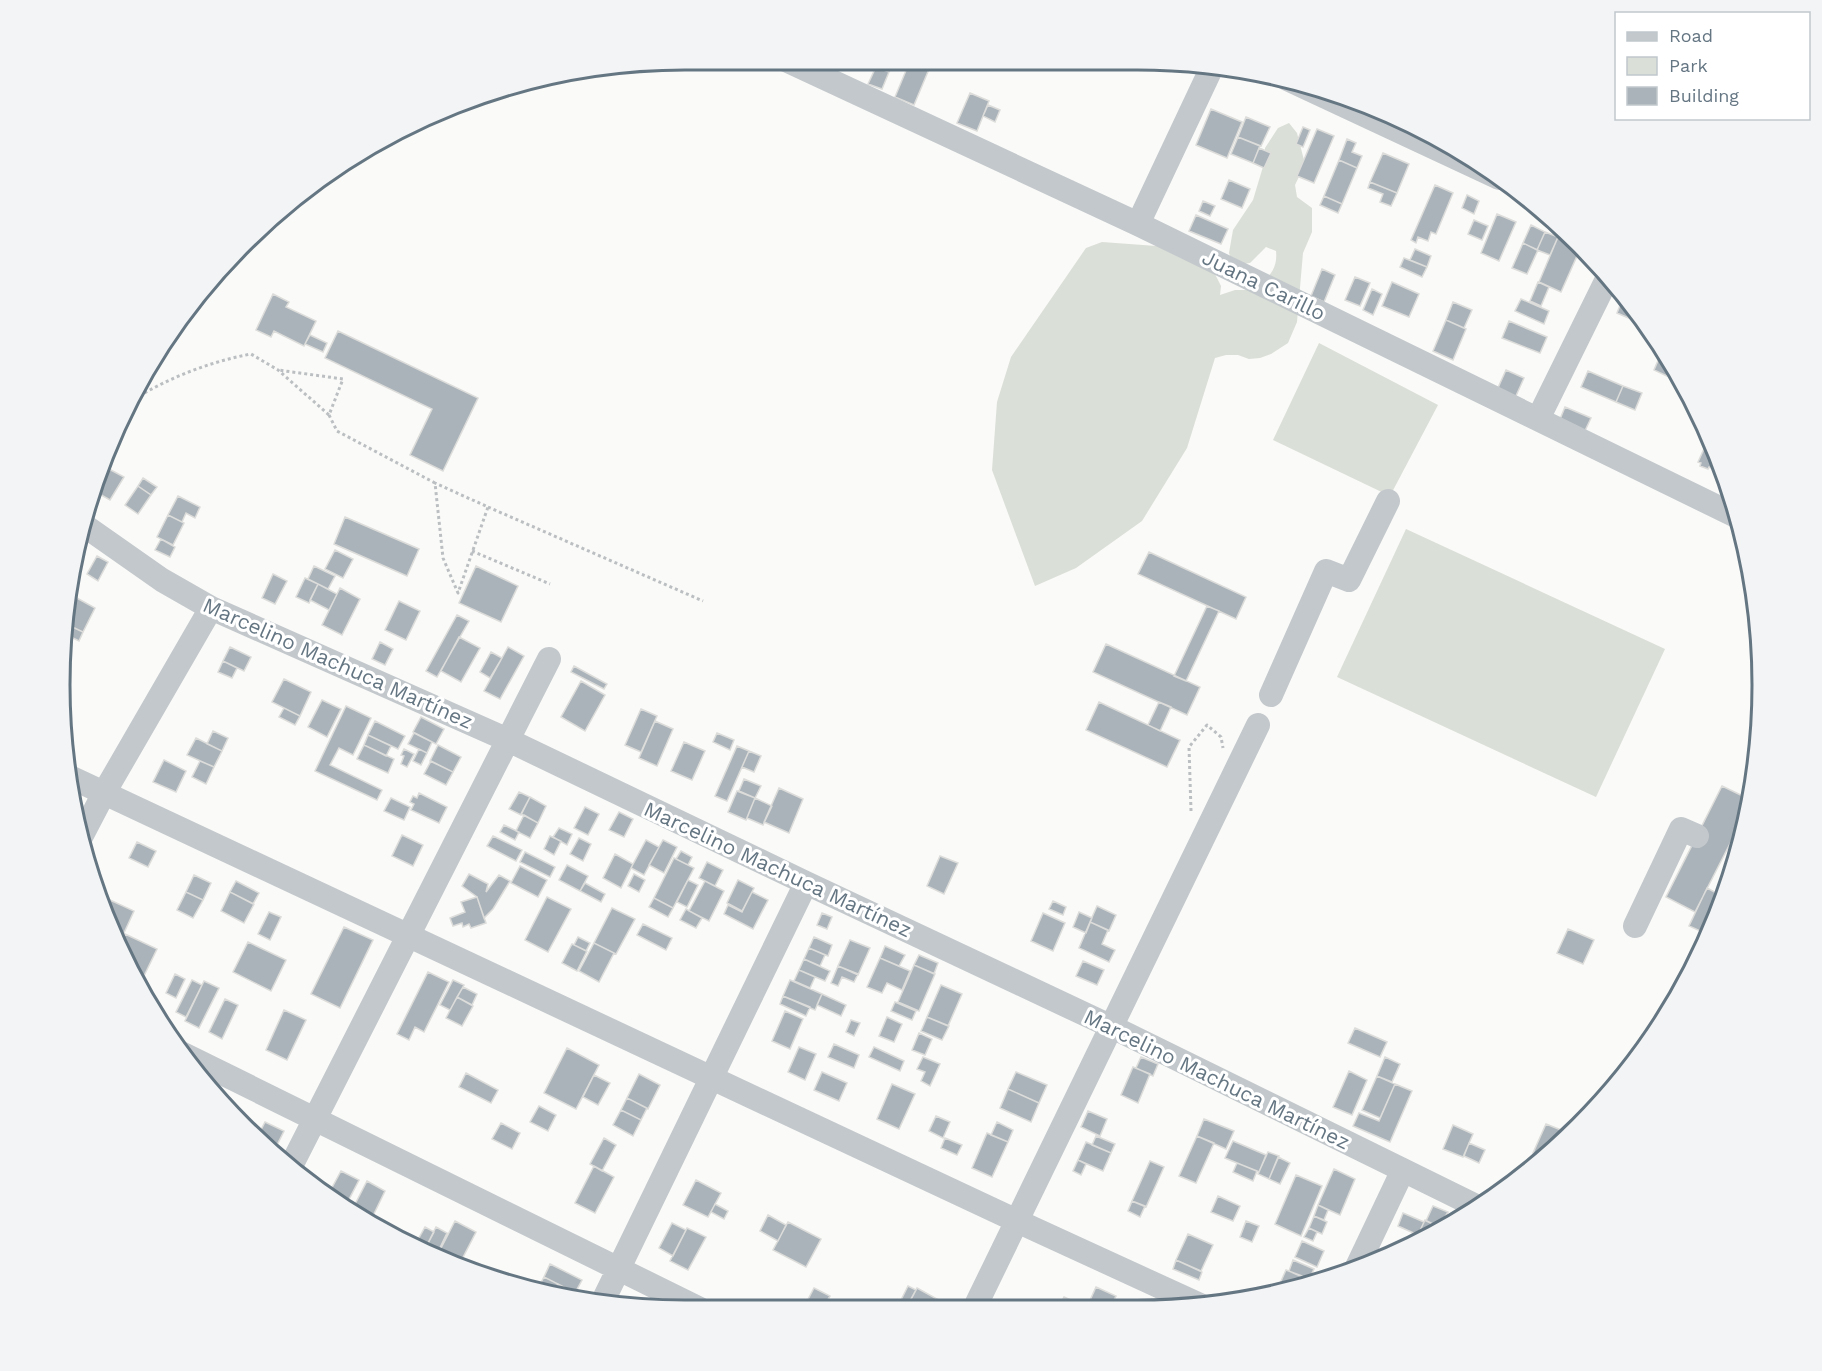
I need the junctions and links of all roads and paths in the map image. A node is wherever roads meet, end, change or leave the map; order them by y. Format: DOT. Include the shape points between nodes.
graph roads {
  1 [pos="807,70"];
  2 [pos="1208,75"];
  3 [pos="1355,111"];
  4 [pos="1435,148"];
  5 [pos="1138,224"];
  6 [pos="1604,286"];
  7 [pos="278,370"];
  8 [pos="146,391"];
  9 [pos="329,415"];
  10 [pos="1538,419"];
  11 [pos="435,483"];
  12 [pos="1388,501"];
  13 [pos="488,507"];
  14 [pos="1726,511"];
  15 [pos="90,530"];
  16 [pos="472,551"];
  17 [pos="550,585"];
  18 [pos="703,601"];
  19 [pos="212,608"];
  20 [pos="549,659"];
  21 [pos="1271,695"];
  22 [pos="1258,725"];
  23 [pos="508,740"];
  24 [pos="1224,754"];
  25 [pos="78,781"];
  26 [pos="104,793"];
  27 [pos="1191,814"];
  28 [pos="87,826"];
  29 [pos="1697,836"];
  30 [pos="807,883"];
  31 [pos="1635,926"];
  32 [pos="408,936"];
  33 [pos="1110,1026"];
  34 [pos="200,1062"];
  35 [pos="712,1078"];
  36 [pos="315,1119"];
  37 [pos="294,1160"];
  38 [pos="1403,1170"];
  39 [pos="1469,1203"];
  40 [pos="1017,1221"];
  41 [pos="1361,1258"];
  42 [pos="619,1269"];
  43 [pos="606,1295"];
  44 [pos="1185,1298"];
  45 [pos="682,1300"];
  46 [pos="978,1300"];
  1 -- 5 [label="street, Juana Carillo"];
  2 -- 5 [label="street"];
  3 -- 4 [label="street"];
  5 -- 10 [label="street, Juana Carillo"];
  6 -- 10 [label="street"];
  7 -- 8 [label="path" via="250,354 226,359"];
  7 -- 9 [label="path"];
  7 -- 9 [label="path" via="343,378"];
  9 -- 11 [label="path" via="337,431"];
  10 -- 14 [label="street, Juana Carillo"];
  11 -- 13 [label="path"];
  11 -- 16 [label="path" via="443,558 458,593"];
  12 -- 21 [label="street" via="1348,580 1326,571"];
  13 -- 16 [label="path"];
  13 -- 18 [label="path"];
  15 -- 19 [label="street, Marcelino Machuca Martínez" via="162,580"];
  16 -- 17 [label="path"];
  19 -- 23 [label="street, Marcelino Machuca Martínez"];
  19 -- 26 [label="street"];
  20 -- 23 [label="street"];
  22 -- 33 [label="street"];
  23 -- 30 [label="street, Marcelino Machuca Martínez"];
  23 -- 32 [label="street"];
  24 -- 27 [label="path" via="1221,737 1207,725 1189,747"];
  25 -- 26 [label="street"];
  26 -- 28 [label="street"];
  26 -- 32 [label="street"];
  29 -- 31 [label="street" via="1682,829"];
  30 -- 33 [label="street, Marcelino Machuca Martínez"];
  30 -- 35 [label="street"];
  32 -- 35 [label="street"];
  32 -- 36 [label="street"];
  33 -- 38 [label="street, Marcelino Machuca Martínez"];
  33 -- 40 [label="street"];
  34 -- 36 [label="street"];
  35 -- 40 [label="street"];
  35 -- 42 [label="street"];
  36 -- 37 [label="street"];
  36 -- 42 [label="street"];
  38 -- 39 [label="street, Marcelino Machuca Martínez"];
  38 -- 41 [label="street"];
  40 -- 44 [label="street"];
  40 -- 46 [label="street"];
  42 -- 43 [label="street"];
  42 -- 45 [label="street"];
}
